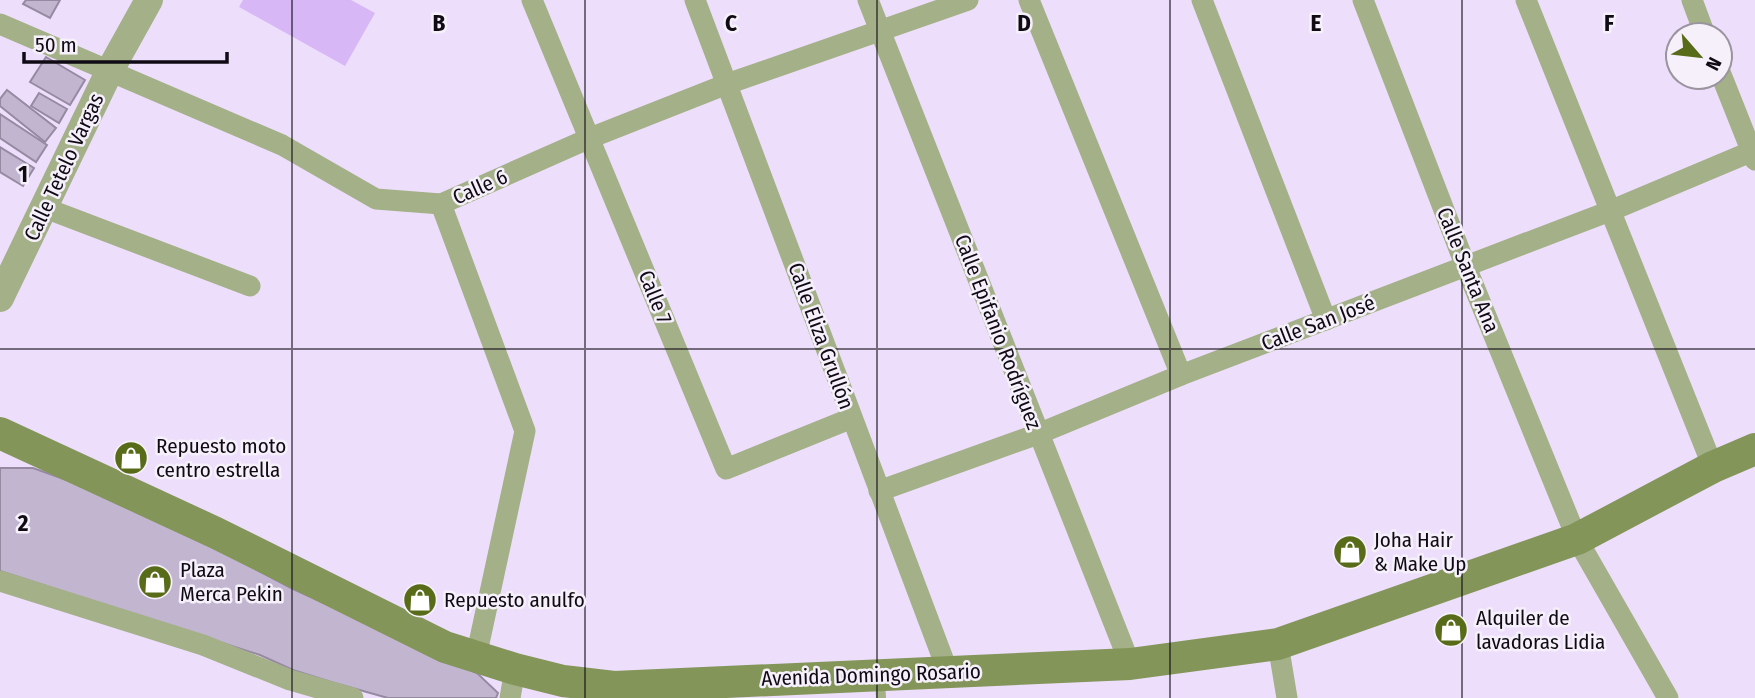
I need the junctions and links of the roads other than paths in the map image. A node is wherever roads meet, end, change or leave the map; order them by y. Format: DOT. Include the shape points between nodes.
graph roads {
  1 [pos="149,0"];
  2 [pos="531,0"];
  3 [pos="695,0"];
  4 [pos="869,0"];
  5 [pos="968,0"];
  6 [pos="1029,0"];
  7 [pos="1202,0"];
  8 [pos="1363,0"];
  9 [pos="1526,0"];
  10 [pos="1692,0"];
  11 [pos="1700,21"];
  12 [pos="0,24"];
  13 [pos="880,31"];
  14 [pos="109,72"];
  15 [pos="727,84"];
  16 [pos="1728,91"];
  17 [pos="590,138"];
  18 [pos="1754,154"];
  19 [pos="441,204"];
  20 [pos="45,208"];
  21 [pos="1610,211"];
  22 [pos="1466,267"];
  23 [pos="250,286"];
  24 [pos="0,298"];
  25 [pos="1326,320"];
  26 [pos="1181,374"];
  27 [pos="852,418"];
  28 [pos="0,433"];
  29 [pos="1038,434"];
  30 [pos="1755,449"];
  31 [pos="1713,467"];
  32 [pos="879,491"];
  33 [pos="1577,539"];
  34 [pos="0,581"];
  35 [pos="1278,643"];
  36 [pos="476,657"];
  37 [pos="1130,664"];
  38 [pos="948,672"];
  39 [pos="512,684"];
  40 [pos="880,686"];
  41 [pos="354,698"];
  42 [pos="1287,698"];
  43 [pos="1668,698"];
  1 -- 14 [label="street, Calle Tetelo Vargas"];
  2 -- 17 [label="street, Calle 7"];
  3 -- 15 [label="street, Calle Eliza Grullón"];
  4 -- 13 [label="street, Calle Epifanio Rodríguez"];
  5 -- 13 [label="street, Calle 6"];
  6 -- 26 [label="street"];
  7 -- 25 [label="street"];
  8 -- 22 [label="street, Calle Santa Ana"];
  9 -- 21 [label="street"];
  10 -- 11 [label="street"];
  12 -- 14 [label="street, Calle 6"];
  13 -- 15 [label="street, Calle 6"];
  13 -- 29 [label="street, Calle Epifanio Rodríguez"];
  14 -- 19 [label="street, Calle 6" via="282,145 376,198"];
  14 -- 20 [label="street, Calle Tetelo Vargas"];
  15 -- 17 [label="street, Calle 6"];
  15 -- 27 [label="street, Calle Eliza Grullón"];
  16 -- 18 [label="street"];
  17 -- 19 [label="street, Calle 6"];
  17 -- 27 [label="street, Calle 7" via="726,469"];
  18 -- 21 [label="street, Calle San José"];
  19 -- 36 [label="street" via="525,431"];
  20 -- 23 [label="street"];
  20 -- 24 [label="street, Calle Tetelo Vargas"];
  21 -- 22 [label="street, Calle San José"];
  21 -- 31 [label="street"];
  22 -- 25 [label="street, Calle San José"];
  22 -- 33 [label="street, Calle Santa Ana"];
  25 -- 26 [label="street, Calle San José"];
  26 -- 29 [label="street, Calle San José"];
  27 -- 32 [label="street, Calle Eliza Grullón"];
  28 -- 36 [label="main road, Avenida Domingo Rosario" via="445,647"];
  29 -- 32 [label="street, Calle San José"];
  29 -- 37 [label="street, Calle Epifanio Rodríguez"];
  30 -- 31 [label="main road, Avenida Domingo Rosario"];
  31 -- 33 [label="main road, Avenida Domingo Rosario"];
  32 -- 38 [label="street, Calle Eliza Grullón"];
  33 -- 35 [label="main road, Avenida Domingo Rosario"];
  33 -- 43 [label="street, Calle Santa Ana"];
  34 -- 41 [label="street"];
  35 -- 37 [label="main road, Avenida Domingo Rosario"];
  35 -- 42 [label="street"];
  36 -- 39 [label="main road, Avenida Domingo Rosario"];
  37 -- 38 [label="main road, Avenida Domingo Rosario"];
  38 -- 40 [label="main road, Avenida Domingo Rosario"];
  39 -- 40 [label="main road, Avenida Domingo Rosario"];
}
